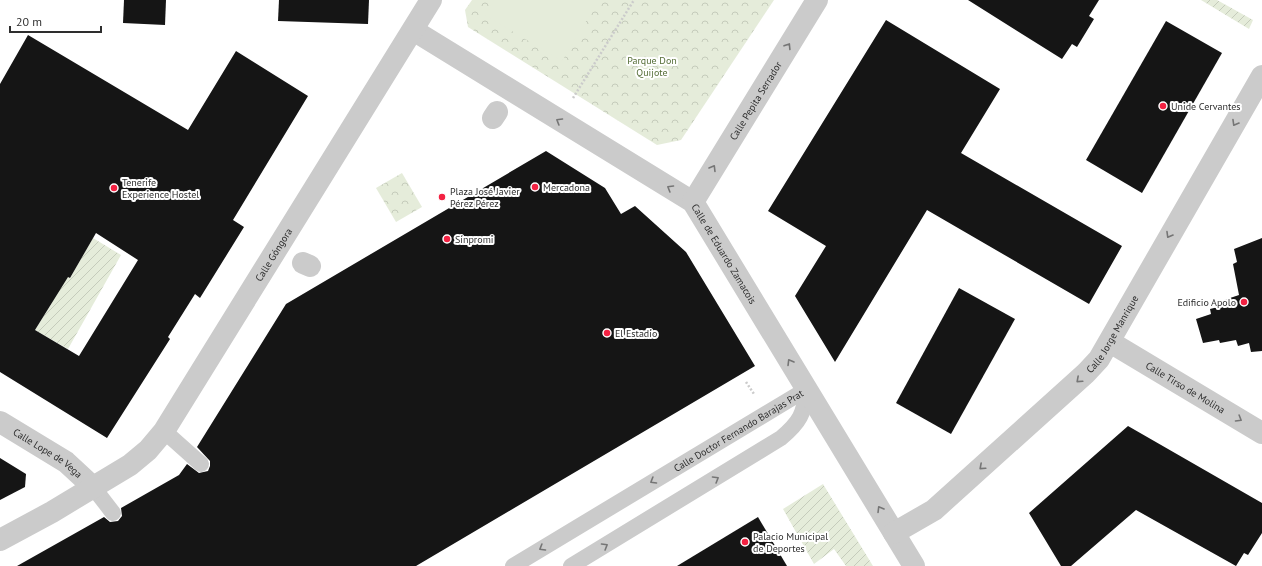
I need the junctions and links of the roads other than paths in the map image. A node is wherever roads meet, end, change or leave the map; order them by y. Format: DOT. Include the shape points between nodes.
graph roads {
  1 [pos="431,0"];
  2 [pos="817,0"];
  3 [pos="413,30"];
  4 [pos="1262,77"];
  5 [pos="693,202"];
  6 [pos="1110,342"];
  7 [pos="807,389"];
  8 [pos="0,422"];
  9 [pos="164,431"];
  10 [pos="1262,433"];
  11 [pos="201,464"];
  12 [pos="94,487"];
  13 [pos="113,513"];
  14 [pos="894,533"];
  15 [pos="0,540"];
  16 [pos="513,566"];
  17 [pos="571,566"];
  18 [pos="914,566"];
  1 -- 3 [label="street, Calle Góngora"];
  5 -- 2 [label="street, Calle Pepita Serrador, one-way"];
  5 -- 3 [label="street, Calle de Eduardo Zamacois, one-way"];
  3 -- 9 [label="street, Calle Góngora"];
  4 -- 6 [label="street, Calle Jorge Manrique, one-way" via="1127,308"];
  7 -- 5 [label="street, Calle de Eduardo Zamacois, one-way"];
  6 -- 10 [label="street, Calle Tirso de Molina, one-way"];
  6 -- 14 [label="street, Calle Jorge Manrique, one-way" via="1086,373 940,504 924,517"];
  14 -- 7 [label="street, Calle de Eduardo Zamacois, one-way"];
  7 -- 16 [label="lane, Calle Doctor Fernando Barajas Prat, one-way"];
  17 -- 7 [label="lane, Calle Doctor Fernando Barajas Prat, one-way" via="781,438 801,417"];
  8 -- 12 [label="street, Calle Lope de Vega" via="66,462"];
  9 -- 11 [label="lane"];
  9 -- 12 [label="street, Calle Góngora" via="148,450 130,465"];
  12 -- 13 [label="lane"];
  12 -- 15 [label="street, Calle Góngora"];
  14 -- 18 [label="street, Calle de Eduardo Zamacois"];
}
